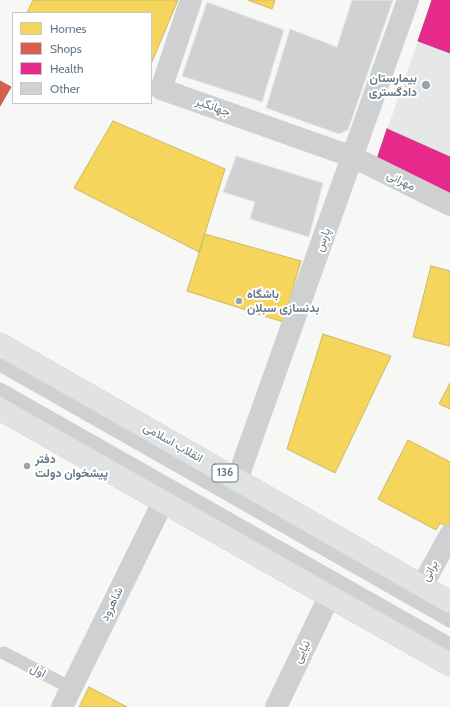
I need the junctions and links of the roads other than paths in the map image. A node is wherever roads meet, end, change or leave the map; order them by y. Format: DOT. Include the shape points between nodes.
graph roads {
  1 [pos="191,0"];
  2 [pos="408,0"];
  3 [pos="353,157"];
  4 [pos="450,205"];
  5 [pos="0,344"];
  6 [pos="0,365"];
  7 [pos="0,389"];
  8 [pos="0,409"];
  9 [pos="237,480"];
  10 [pos="163,502"];
  11 [pos="450,535"];
  12 [pos="422,586"];
  13 [pos="329,596"];
  14 [pos="450,602"];
  15 [pos="450,621"];
  16 [pos="450,644"];
  17 [pos="4,653"];
  18 [pos="450,665"];
  19 [pos="66,698"];
  20 [pos="276,707"];
  1 -- 3 [label="street, جهانگیر" via="162,89"];
  2 -- 3 [label="street, پارس"];
  3 -- 4 [label="street, مهرانی"];
  3 -- 9 [label="street, پارس"];
  5 -- 9 [label="main road, انقلاب اسلامی / 136"];
  6 -- 15 [label="lane"];
  7 -- 16 [label="lane"];
  8 -- 10 [label="main road"];
  9 -- 12 [label="main road, انقلاب اسلامی / 136"];
  10 -- 13 [label="main road"];
  10 -- 19 [label="street, شاهرود"];
  11 -- 12 [label="street, براتی"];
  12 -- 14 [label="main road, انقلاب اسلامی / 136"];
  13 -- 18 [label="main road"];
  13 -- 20 [label="street, نیایی"];
  17 -- 19 [label="lane, اول"];
}
